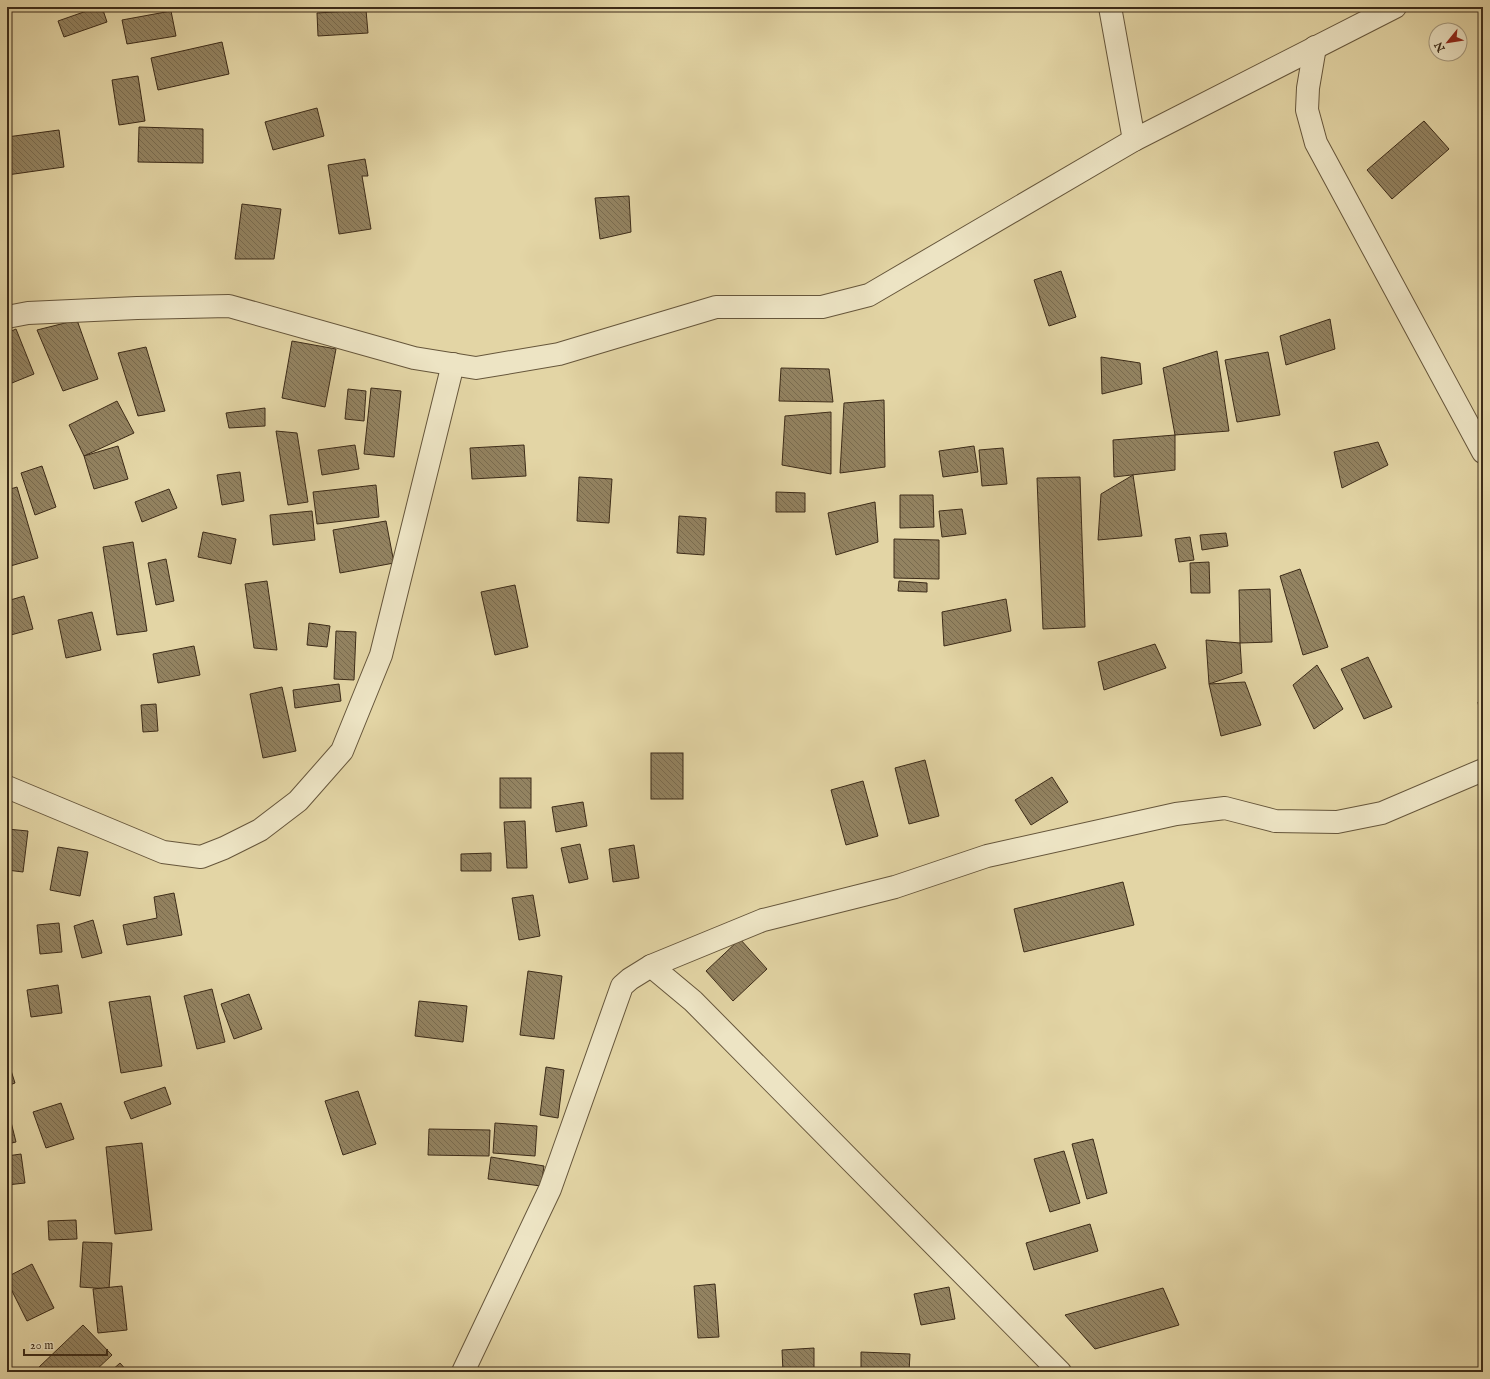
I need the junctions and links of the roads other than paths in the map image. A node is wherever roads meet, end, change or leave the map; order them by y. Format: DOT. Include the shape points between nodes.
graph roads {
  1 [pos="1110,7"];
  2 [pos="1395,7"];
  3 [pos="1315,47"];
  4 [pos="1134,140"];
  5 [pos="7,317"];
  6 [pos="453,364"];
  7 [pos="1483,452"];
  8 [pos="1483,770"];
  9 [pos="7,786"];
  10 [pos="651,966"];
  11 [pos="463,1372"];
  12 [pos="1060,1372"];
  1 -- 4 [label="street"];
  2 -- 3 [label="street"];
  3 -- 4 [label="street"];
  3 -- 7 [label="street" via="1307,110 1316,144"];
  4 -- 6 [label="street" via="869,295 822,307 716,307 559,354 476,368"];
  5 -- 6 [label="street" via="36,312 229,306 414,358"];
  6 -- 9 [label="street" via="381,655 342,751 298,801 260,830 201,857 163,852"];
  8 -- 10 [label="street" via="1382,813 1337,822 1275,821 1225,808 1176,814 987,856 895,887 763,920"];
  10 -- 11 [label="street" via="630,978 622,986 550,1189"];
  10 -- 12 [label="street" via="693,1000"];
}
